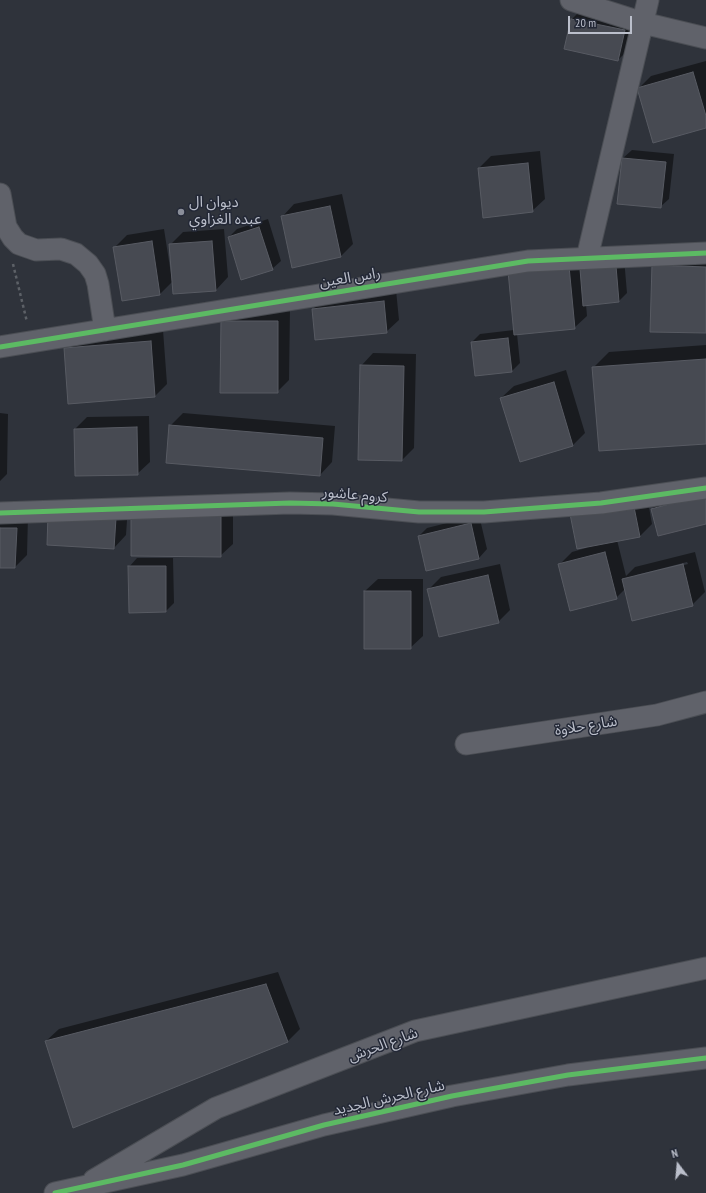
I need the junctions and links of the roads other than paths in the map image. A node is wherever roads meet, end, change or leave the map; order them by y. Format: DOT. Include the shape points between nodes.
graph roads {
  1 [pos="571,0"];
  2 [pos="648,0"];
  3 [pos="643,23"];
  4 [pos="706,38"];
  5 [pos="0,194"];
  6 [pos="706,253"];
  7 [pos="587,258"];
  8 [pos="105,330"];
  9 [pos="0,347"];
  10 [pos="706,488"];
  11 [pos="0,513"];
  12 [pos="706,702"];
  13 [pos="466,744"];
  14 [pos="706,968"];
  15 [pos="706,1058"];
  16 [pos="83,1186"];
  17 [pos="55,1193"];
  1 -- 3 [label="street"];
  2 -- 3 [label="street"];
  3 -- 4 [label="street"];
  3 -- 7 [label="street"];
  5 -- 8 [label="street" via="6,227 19,244 36,250 61,249 76,254 88,264 98,284"];
  6 -- 7 [label="street, راس العين"];
  7 -- 8 [label="street, راس العين" via="528,261"];
  8 -- 9 [label="street, راس العين"];
  10 -- 11 [label="street, كروم عاشور" via="601,503 484,512 419,512 290,503"];
  12 -- 13 [label="street, شارع حلاوة" via="657,715"];
  14 -- 16 [label="street, شارع الحرش" via="415,1032 216,1108"];
  15 -- 16 [label="street, شارع الحرش الجديد" via="568,1075 452,1096 324,1125 164,1170"];
  16 -- 17 [label="street"];
}
